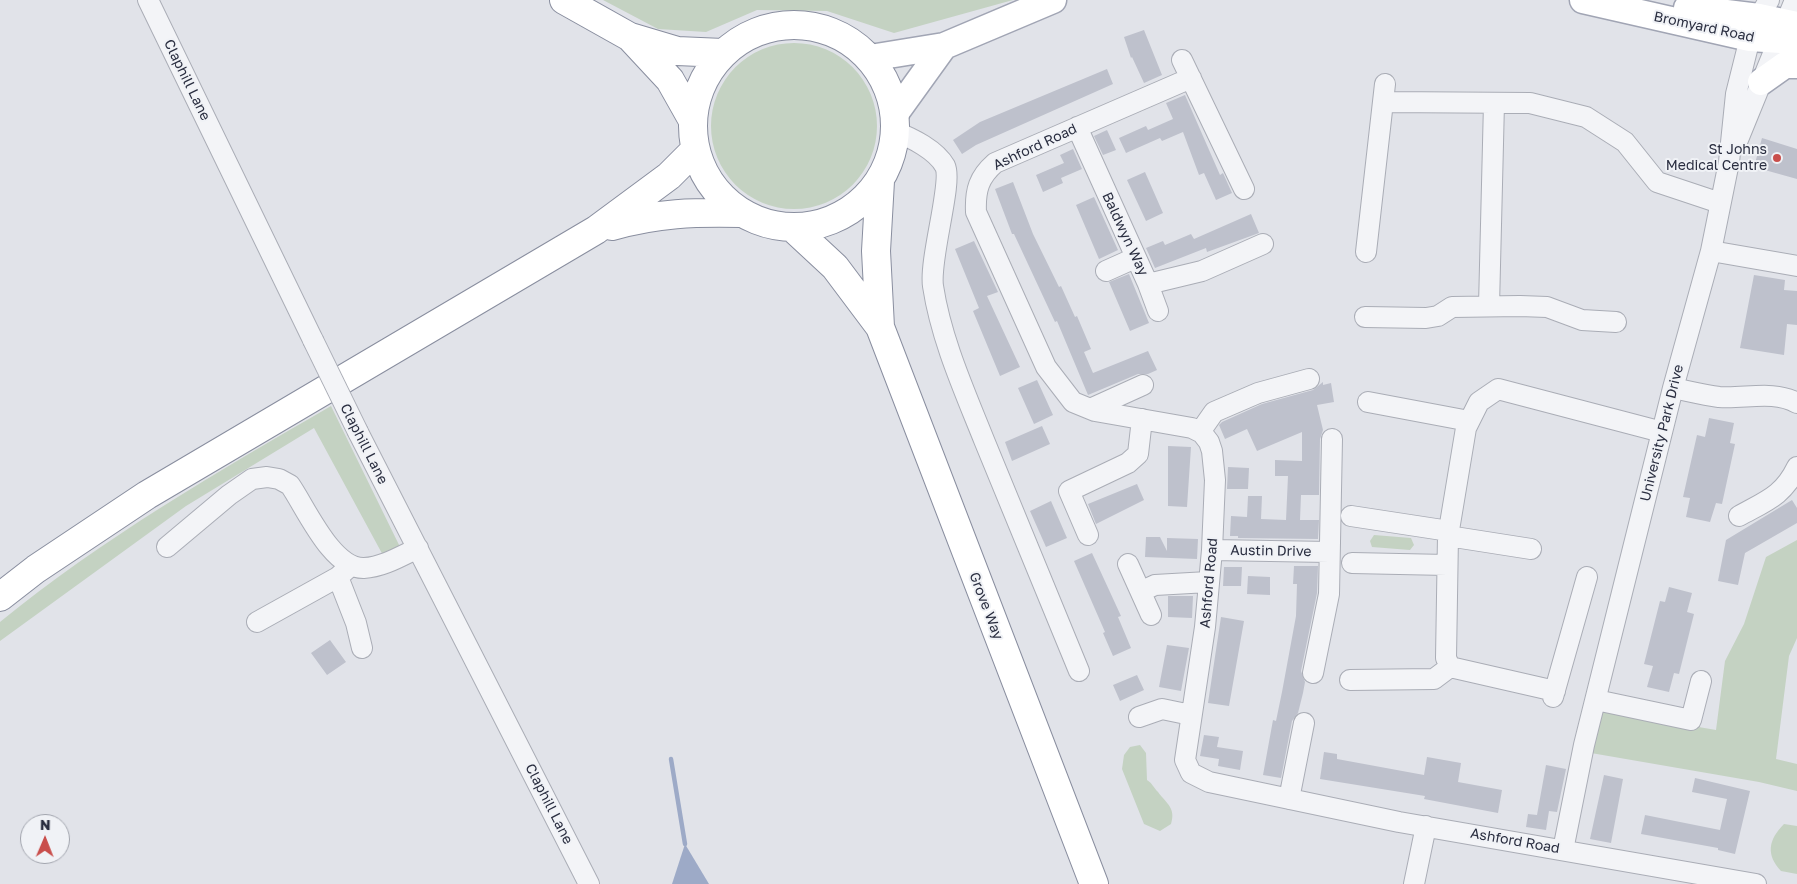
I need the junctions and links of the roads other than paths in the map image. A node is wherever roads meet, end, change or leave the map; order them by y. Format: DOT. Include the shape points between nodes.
graph roads {
  1 [pos="148,0"];
  2 [pos="564,0"];
  3 [pos="1053,0"];
  4 [pos="1583,0"];
  5 [pos="1629,0"];
  6 [pos="1759,18"];
  7 [pos="1791,25"];
  8 [pos="630,37"];
  9 [pos="944,46"];
  10 [pos="723,53"];
  11 [pos="870,58"];
  12 [pos="1182,60"];
  13 [pos="1797,65"];
  14 [pos="1191,78"];
  15 [pos="1762,82"];
  16 [pos="1494,103"];
  17 [pos="692,119"];
  18 [pos="896,123"];
  19 [pos="1077,127"];
  20 [pos="695,150"];
  21 [pos="1728,162"];
  22 [pos="880,181"];
  23 [pos="1244,189"];
  24 [pos="1720,203"];
  25 [pos="741,214"];
  26 [pos="793,228"];
  27 [pos="596,230"];
  28 [pos="1263,244"];
  29 [pos="1711,251"];
  30 [pos="1366,252"];
  31 [pos="1135,258"];
  32 [pos="1797,266"];
  33 [pos="1106,271"];
  34 [pos="1148,284"];
  35 [pos="1489,306"];
  36 [pos="1158,311"];
  37 [pos="1365,317"];
  38 [pos="1616,322"];
  39 [pos="880,327"];
  40 [pos="1309,379"];
  41 [pos="1143,385"];
  42 [pos="1673,388"];
  43 [pos="1368,402"];
  44 [pos="1797,403"];
  45 [pos="1090,409"];
  46 [pos="1142,419"];
  47 [pos="1469,421"];
  48 [pos="1200,432"];
  49 [pos="1662,432"];
  50 [pos="1332,440"];
  51 [pos="1797,467"];
  52 [pos="1351,516"];
  53 [pos="1739,516"];
  54 [pos="1448,533"];
  55 [pos="1088,535"];
  56 [pos="167,547"];
  57 [pos="418,548"];
  58 [pos="1530,549"];
  59 [pos="1212,550"];
  60 [pos="1329,552"];
  61 [pos="1128,564"];
  62 [pos="1352,564"];
  63 [pos="1447,565"];
  64 [pos="344,571"];
  65 [pos="1587,577"];
  66 [pos="1208,582"];
  67 [pos="1142,591"];
  68 [pos="0,597"];
  69 [pos="1151,615"];
  70 [pos="257,622"];
  71 [pos="362,648"];
  72 [pos="1450,667"];
  73 [pos="1080,671"];
  74 [pos="1313,674"];
  75 [pos="1350,680"];
  76 [pos="1701,681"];
  77 [pos="1596,700"];
  78 [pos="1191,715"];
  79 [pos="1139,718"];
  80 [pos="1304,723"];
  81 [pos="1289,799"];
  82 [pos="1426,826"];
  83 [pos="1564,850"];
  84 [pos="1686,878"];
  85 [pos="589,884"];
  86 [pos="1094,884"];
  87 [pos="1414,884"];
  88 [pos="1756,884"];
  1 -- 57 [label="street, Claphill Lane, bridge" via="358,432"];
  2 -- 8 [label="highway"];
  3 -- 9 [label="main road"];
  4 -- 6 [label="main road, Bromyard Road"];
  5 -- 6 [label="main road, Bromyard Road"];
  6 -- 7 [label="main road, Bromyard Road"];
  6 -- 21 [label="street, University Park Drive" via="1736,94"];
  7 -- 15 [label="street"];
  8 -- 10 [label="highway" via="677,51"];
  8 -- 17 [label="highway" via="670,80"];
  9 -- 11 [label="main road"];
  9 -- 18 [label="main road"];
  10 -- 11 [label="highway" via="750,34 781,25 814,26 844,38"];
  10 -- 17 [label="highway" via="704,80"];
  11 -- 18 [label="highway" via="891,94"];
  12 -- 14 [label="street"];
  13 -- 15 [label="main road" via="1785,65"];
  14 -- 19 [label="street, Ashford Road"];
  14 -- 23 [label="street"];
  15 -- 21 [label="street"];
  16 -- 24 [label="street" via="1530,103 1586,117 1625,142 1657,182"];
  16 -- 30 [label="street" via="1384,93"];
  16 -- 35 [label="street"];
  17 -- 20 [label="highway"];
  18 -- 22 [label="highway" via="894,149"];
  18 -- 73 [label="street" via="908,136 932,152 944,166 948,177 938,228 933,283 942,329 1008,500"];
  19 -- 31 [label="street, Baldwyn Way"];
  19 -- 45 [label="street, Ashford Road" via="995,163 984,172 975,198 976,212 1046,367 1073,402"];
  20 -- 25 [label="highway" via="704,175"];
  20 -- 27 [label="highway" via="669,176"];
  21 -- 24 [label="street, University Park Drive"];
  22 -- 26 [label="highway" via="863,201 842,216 818,225"];
  22 -- 39 [label="highway, Grove Way" via="876,251"];
  24 -- 29 [label="street, University Park Drive"];
  25 -- 26 [label="highway" via="766,224"];
  25 -- 27 [label="highway" via="680,213 641,218"];
  26 -- 39 [label="highway, Grove Way" via="836,267"];
  27 -- 68 [label="highway" via="147,495"];
  28 -- 34 [label="street, Baldwyn Way" via="1202,271"];
  29 -- 32 [label="street"];
  29 -- 42 [label="street, University Park Drive"];
  31 -- 33 [label="street"];
  31 -- 34 [label="street, Baldwyn Way"];
  34 -- 36 [label="street"];
  35 -- 37 [label="street" via="1452,307 1438,316 1426,318"];
  35 -- 38 [label="street" via="1547,307 1582,320"];
  39 -- 86 [label="highway, Grove Way"];
  40 -- 48 [label="street" via="1258,393 1214,412"];
  41 -- 45 [label="street"];
  42 -- 44 [label="street" via="1720,397 1764,396"];
  42 -- 49 [label="street, University Park Drive"];
  43 -- 47 [label="street"];
  45 -- 46 [label="street, Ashford Road"];
  46 -- 48 [label="street, Ashford Road"];
  46 -- 55 [label="street" via="1138,454 1128,463 1068,491"];
  47 -- 49 [label="street" via="1479,402 1498,389"];
  47 -- 54 [label="street"];
  48 -- 59 [label="street, Ashford Road" via="1209,442 1214,466"];
  49 -- 77 [label="street, University Park Drive"];
  50 -- 60 [label="street"];
  51 -- 53 [label="street" via="1780,493"];
  52 -- 54 [label="street"];
  54 -- 58 [label="street"];
  54 -- 63 [label="street"];
  56 -- 64 [label="street" via="229,495 252,479 267,477 290,485"];
  57 -- 64 [label="street" via="383,564"];
  57 -- 85 [label="street, Claphill Lane"];
  59 -- 60 [label="street, Austin Drive"];
  59 -- 66 [label="street, Ashford Road"];
  60 -- 74 [label="street" via="1326,618"];
  61 -- 67 [label="street"];
  62 -- 63 [label="street"];
  63 -- 72 [label="street" via="1446,658"];
  64 -- 70 [label="street"];
  64 -- 71 [label="street"];
  65 -- 72 [label="street" via="1555,690"];
  66 -- 67 [label="street" via="1162,584"];
  66 -- 78 [label="street, Ashford Road" via="1206,627"];
  67 -- 69 [label="street"];
  72 -- 75 [label="street" via="1434,678"];
  76 -- 77 [label="street" via="1691,720"];
  77 -- 83 [label="street, University Park Drive"];
  78 -- 79 [label="street" via="1162,709"];
  78 -- 81 [label="street, Ashford Road" via="1185,760 1191,773 1208,782"];
  80 -- 81 [label="street"];
  81 -- 82 [label="street, Ashford Road"];
  82 -- 83 [label="street, Ashford Road"];
  82 -- 87 [label="street"];
  83 -- 84 [label="street, Ashford Road"];
  84 -- 88 [label="street, Ashford Road"];
}
